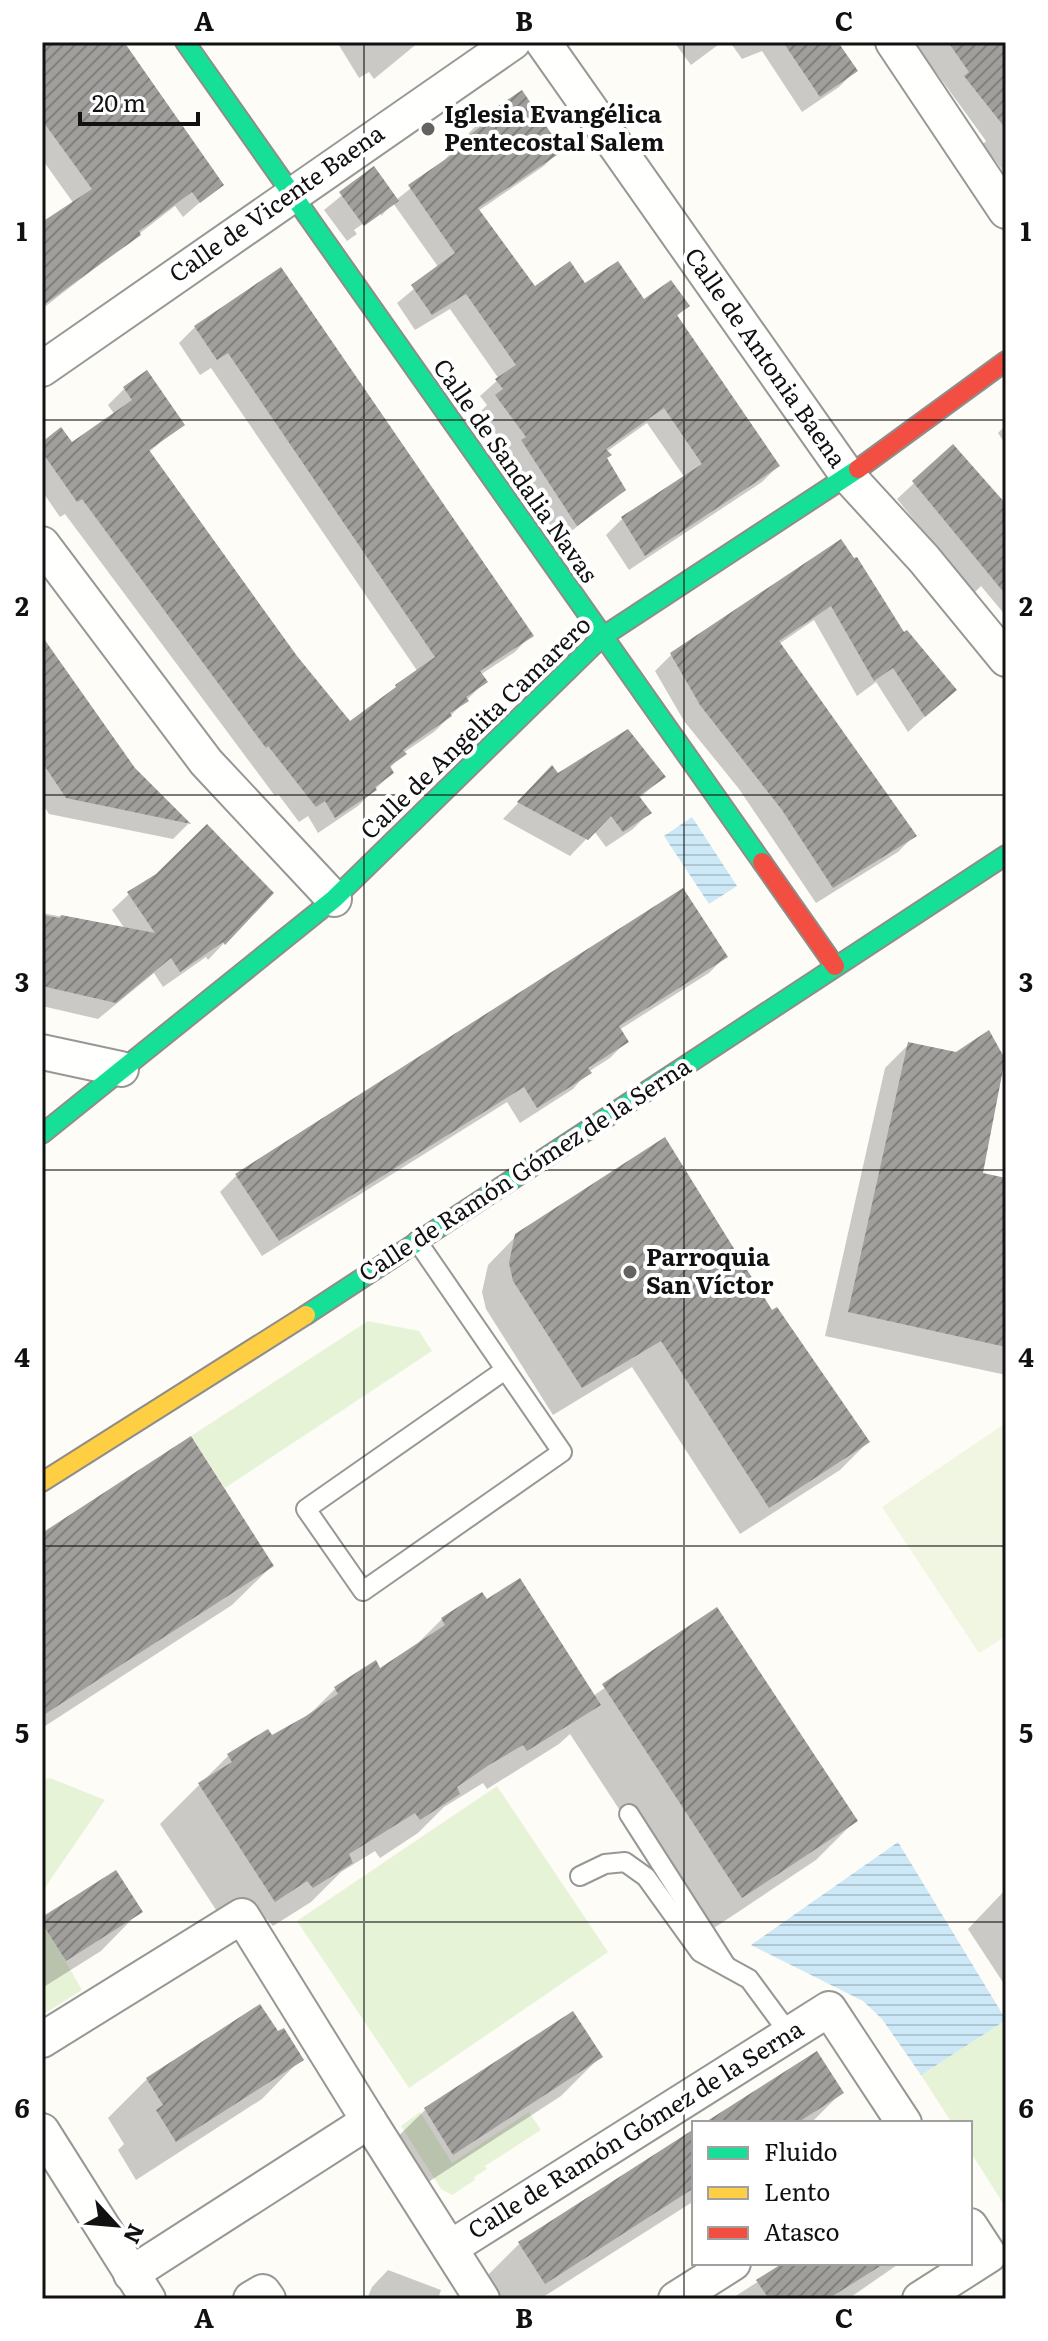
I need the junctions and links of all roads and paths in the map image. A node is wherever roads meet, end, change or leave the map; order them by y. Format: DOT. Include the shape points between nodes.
graph roads {
  1 [pos="185,42"];
  2 [pos="513,42"];
  3 [pos="543,42"];
  4 [pos="893,42"];
  5 [pos="291,193"];
  6 [pos="1006,211"];
  7 [pos="1006,361"];
  8 [pos="42,369"];
  9 [pos="848,476"];
  10 [pos="42,544"];
  11 [pos="602,637"];
  12 [pos="1006,659"];
  13 [pos="1006,855"];
  14 [pos="334,899"];
  15 [pos="835,966"];
  16 [pos="42,1052"];
  17 [pos="121,1069"];
  18 [pos="42,1134"];
  19 [pos="416,1241"];
  20 [pos="505,1370"];
  21 [pos="42,1482"];
  22 [pos="629,1814"];
  23 [pos="580,1876"];
  24 [pos="727,1968"];
  25 [pos="788,2032"];
  26 [pos="42,2040"];
  27 [pos="369,2121"];
  28 [pos="903,2121"];
  29 [pos="42,2131"];
  30 [pos="972,2229"];
  31 [pos="450,2248"];
  32 [pos="730,2265"];
  33 [pos="139,2286"];
  34 [pos="251,2299"];
  35 [pos="268,2299"];
  36 [pos="482,2299"];
  37 [pos="676,2299"];
  38 [pos="920,2299"];
  1 -- 5 [label="street, Calle de Sandalia Navas"];
  2 -- 5 [label="street, Calle de Vicente Baena"];
  3 -- 9 [label="street, Calle de Antonia Baena"];
  4 -- 6 [label="street"];
  5 -- 8 [label="street, Calle de Vicente Baena"];
  5 -- 11 [label="street, Calle de Sandalia Navas"];
  7 -- 9 [label="street, Calle de Angelita Camarero"];
  9 -- 11 [label="street, Calle de Angelita Camarero"];
  9 -- 12 [label="street, Calle de Antonia Baena"];
  10 -- 14 [label="street" via="206,762"];
  11 -- 14 [label="street, Calle de Angelita Camarero"];
  11 -- 15 [label="street, Calle de Sandalia Navas"];
  13 -- 15 [label="street, Calle de Ramón Gómez de la Serna"];
  14 -- 17 [label="street, Calle de Angelita Camarero"];
  15 -- 19 [label="street, Calle de Ramón Gómez de la Serna"];
  16 -- 17 [label="street"];
  17 -- 18 [label="street, Calle de Angelita Camarero"];
  19 -- 20 [label="lane"];
  19 -- 21 [label="street, Calle de Ramón Gómez de la Serna"];
  20 -- 20 [label="lane" via="306,1509 363,1591 562,1452"];
  22 -- 24 [label="lane"];
  23 -- 24 [label="lane" via="605,1864 625,1862 646,1877 700,1952"];
  24 -- 25 [label="lane" via="749,1979"];
  25 -- 28 [label="street, Calle de Ramón Gómez de la Serna" via="829,2009"];
  25 -- 31 [label="street, Calle de Ramón Gómez de la Serna"];
  26 -- 27 [label="street, Calle de Ramón Gómez de la Serna" via="242,1916"];
  27 -- 31 [label="street, Calle de Ramón Gómez de la Serna"];
  27 -- 33 [label="street"];
  29 -- 33 [label="street"];
  30 -- 38 [label="street" via="989,2255"];
  31 -- 36 [label="street, Calle de Ramón Gómez de la Serna"];
  32 -- 37 [label="street"];
  34 -- 35 [label="street" via="263,2292"];
}
